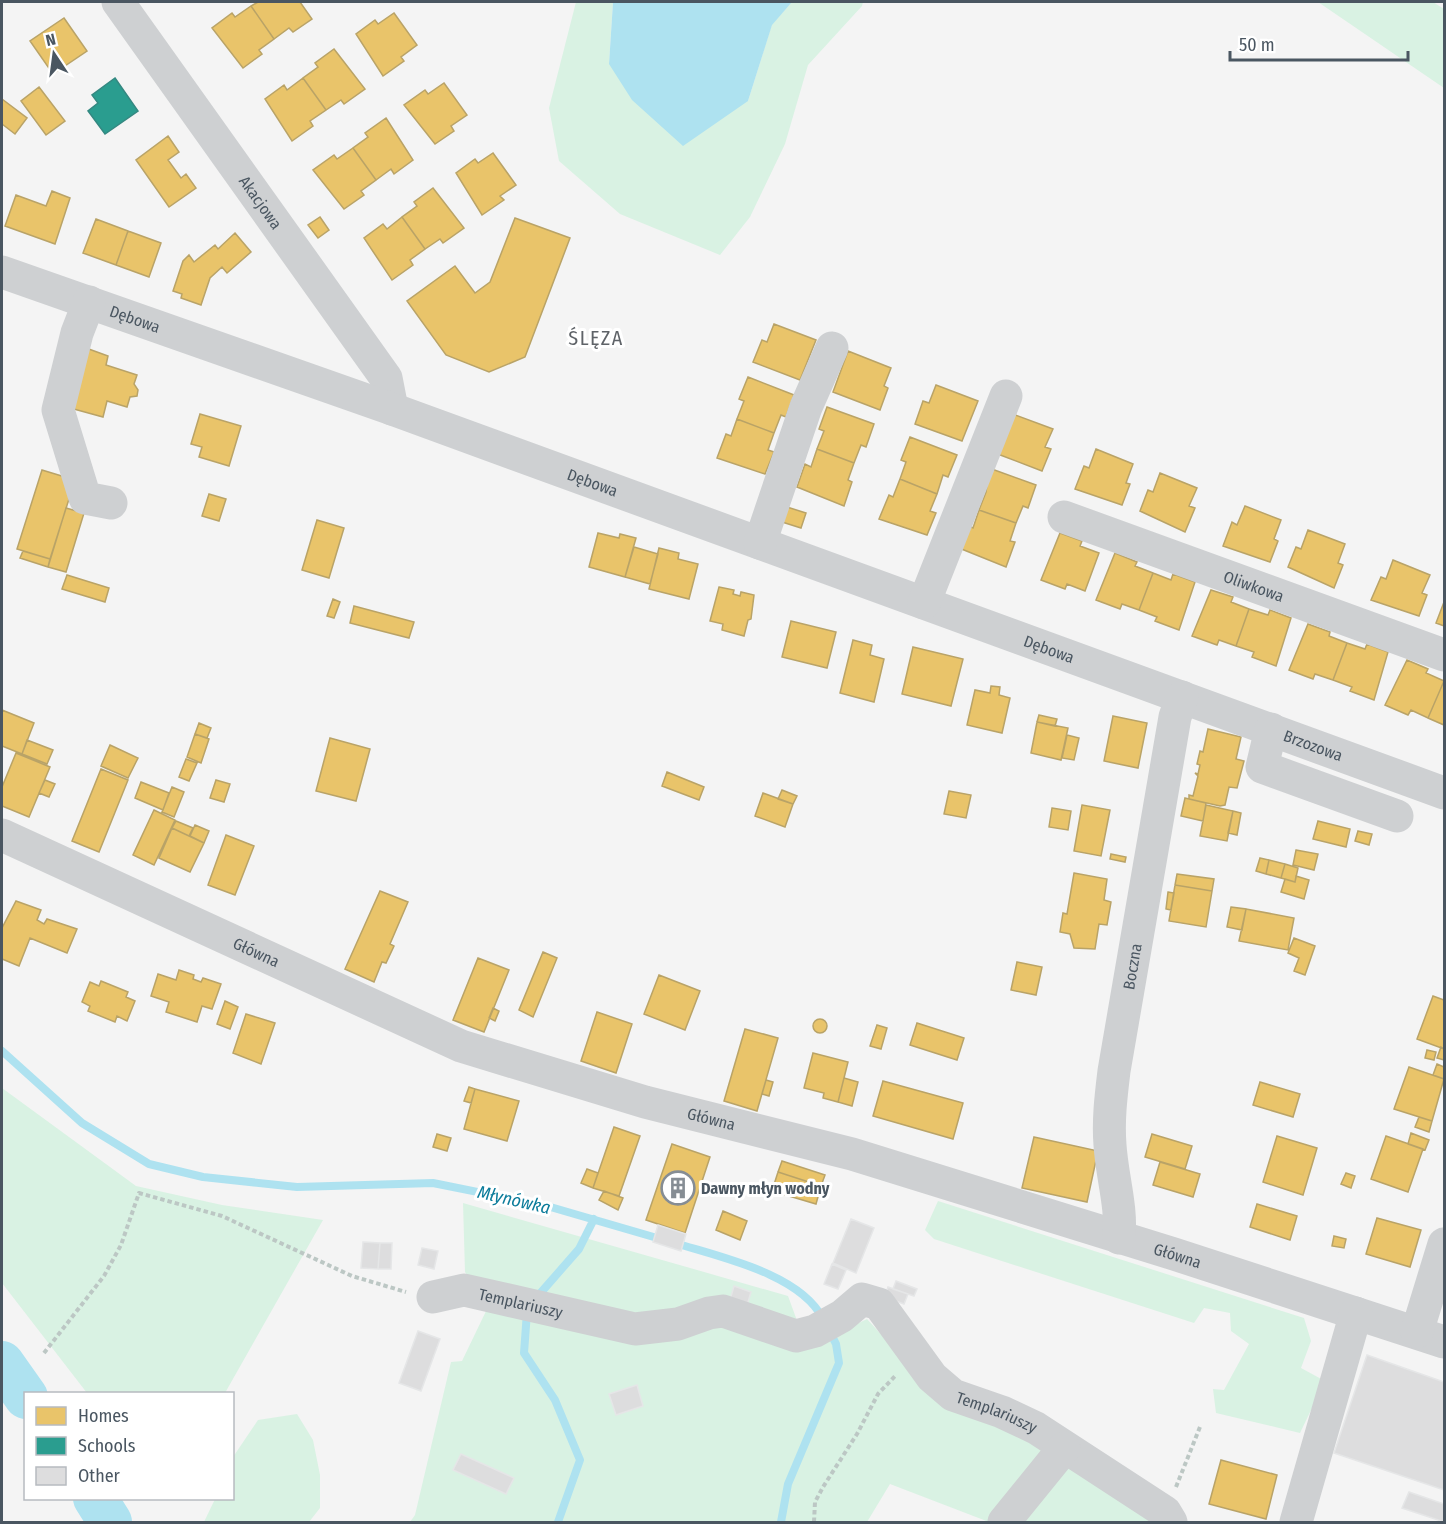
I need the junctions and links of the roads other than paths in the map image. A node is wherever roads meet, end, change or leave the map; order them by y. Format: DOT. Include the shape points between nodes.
graph roads {
  1 [pos="118,2"];
  2 [pos="2,272"];
  3 [pos="90,302"];
  4 [pos="832,348"];
  5 [pos="1006,396"];
  6 [pos="392,409"];
  7 [pos="111,503"];
  8 [pos="1064,517"];
  9 [pos="760,543"];
  10 [pos="924,603"];
  11 [pos="1444,655"];
  12 [pos="1182,697"];
  13 [pos="1271,729"];
  14 [pos="1444,793"];
  15 [pos="1397,816"];
  16 [pos="2,835"];
  17 [pos="1119,1238"];
  18 [pos="1444,1244"];
  19 [pos="434,1297"];
  20 [pos="1356,1313"];
  21 [pos="1431,1337"];
  22 [pos="1064,1448"];
  23 [pos="1168,1517"];
  24 [pos="1004,1522"];
  25 [pos="1296,1522"];
  1 -- 6 [label="street, Akacjowa" via="386,378"];
  2 -- 3 [label="street, Dębowa"];
  3 -- 6 [label="street, Dębowa"];
  3 -- 7 [label="street" via="77,333 58,410 85,498"];
  4 -- 9 [label="street" via="806,407"];
  5 -- 10 [label="street"];
  6 -- 9 [label="street, Dębowa"];
  8 -- 11 [label="street, Oliwkowa"];
  9 -- 10 [label="street, Dębowa"];
  10 -- 12 [label="street, Dębowa"];
  12 -- 13 [label="street, Brzozowa"];
  12 -- 17 [label="street, Boczna" via="1175,717 1114,1071 1109,1126 1121,1218"];
  13 -- 14 [label="street, Brzozowa"];
  13 -- 15 [label="street" via="1262,767"];
  16 -- 17 [label="street, Główna" via="462,1046 645,1102 852,1154"];
  17 -- 20 [label="street, Główna"];
  18 -- 21 [label="street"];
  19 -- 22 [label="street, Templariuszy" via="464,1290 634,1329 678,1324 723,1311 796,1336 829,1323 862,1299 879,1304 932,1377 953,1395 1030,1425"];
  20 -- 21 [label="street, Główna"];
  20 -- 25 [label="street"];
  22 -- 23 [label="street, Templariuszy"];
  22 -- 24 [label="street"];
}
